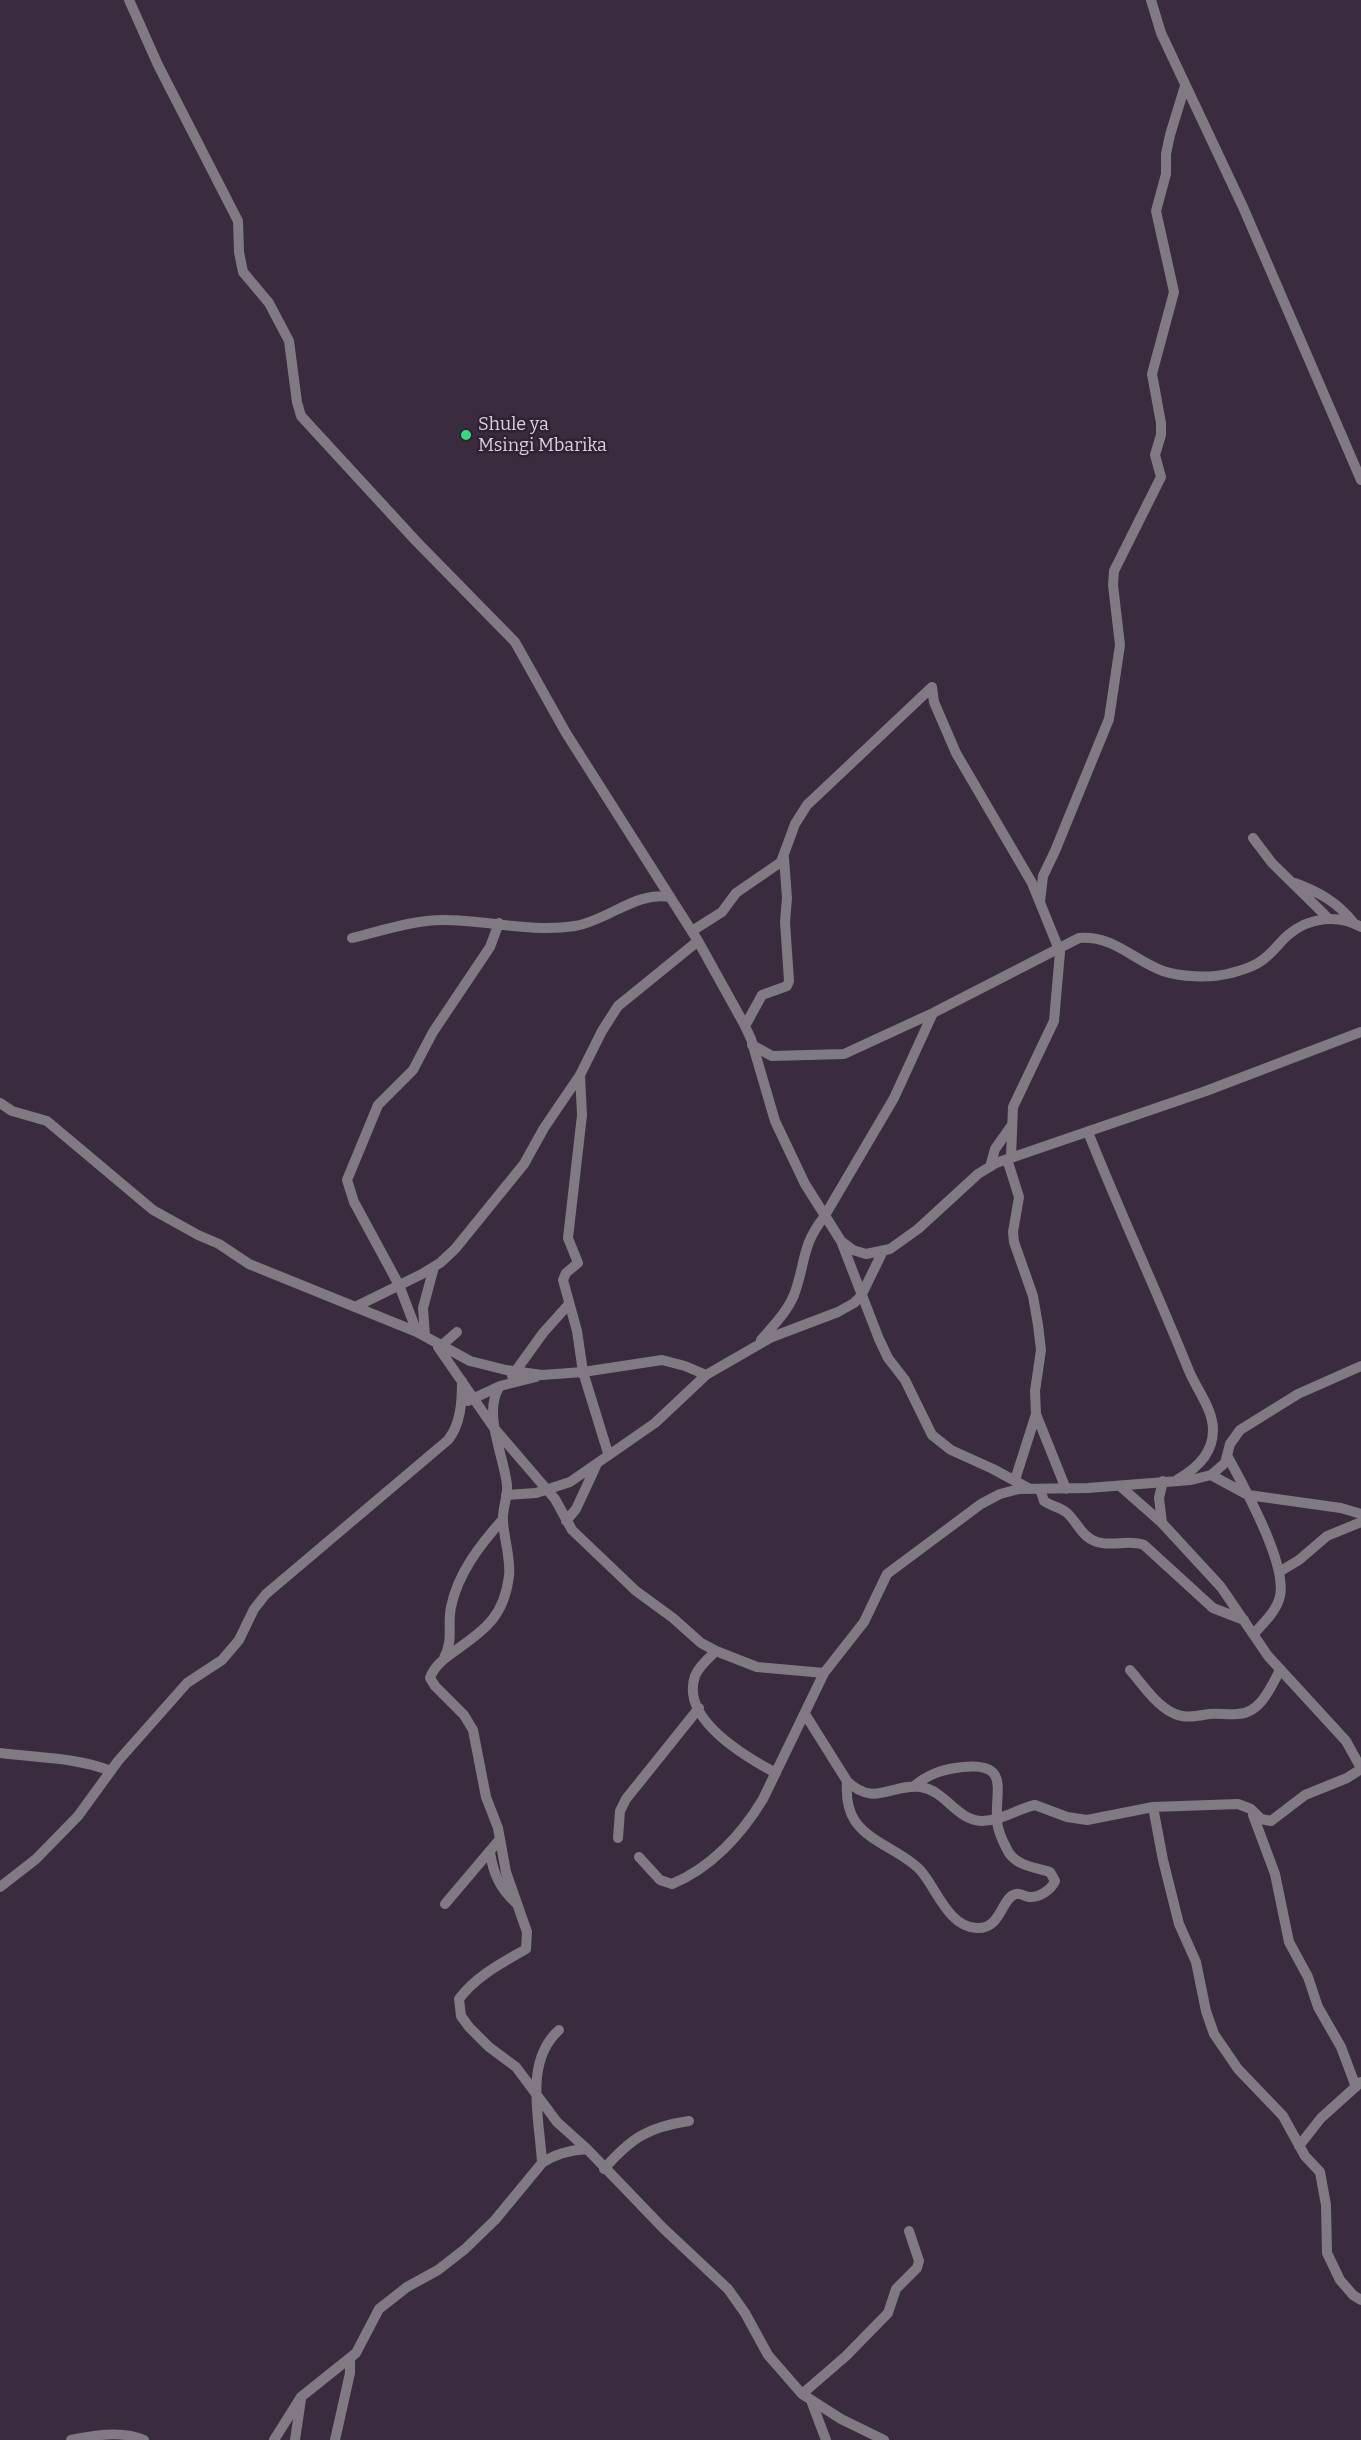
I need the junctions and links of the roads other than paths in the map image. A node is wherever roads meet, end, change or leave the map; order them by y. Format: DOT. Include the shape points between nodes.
graph roads {
  1 [pos="129,0"];
  2 [pos="1150,0"];
  3 [pos="1185,86"];
  4 [pos="1361,480"];
  5 [pos="1253,838"];
  6 [pos="784,858"];
  7 [pos="1289,880"];
  8 [pos="670,897"];
  9 [pos="1040,902"];
  10 [pos="1327,917"];
  11 [pos="499,923"];
  12 [pos="1357,925"];
  13 [pos="695,936"];
  14 [pos="352,938"];
  15 [pos="1059,947"];
  16 [pos="933,1013"];
  17 [pos="745,1026"];
  18 [pos="1361,1032"];
  19 [pos="752,1045"];
  20 [pos="580,1076"];
  21 [pos="0,1103"];
  22 [pos="1012,1125"];
  23 [pos="1088,1132"];
  24 [pos="1009,1158"];
  25 [pos="990,1167"];
  26 [pos="824,1217"];
  27 [pos="841,1241"];
  28 [pos="883,1251"];
  29 [pos="434,1267"];
  30 [pos="399,1285"];
  31 [pos="861,1296"];
  32 [pos="569,1304"];
  33 [pos="357,1306"];
  34 [pos="457,1332"];
  35 [pos="421,1334"];
  36 [pos="439,1345"];
  37 [pos="755,1347"];
  38 [pos="1361,1366"];
  39 [pos="517,1372"];
  40 [pos="583,1372"];
  41 [pos="542,1375"];
  42 [pos="706,1375"];
  43 [pos="462,1381"];
  44 [pos="500,1386"];
  45 [pos="473,1398"];
  46 [pos="462,1404"];
  47 [pos="1036,1414"];
  48 [pos="494,1428"];
  49 [pos="607,1448"];
  50 [pos="1228,1457"];
  51 [pos="597,1463"];
  52 [pos="1211,1475"];
  53 [pos="1015,1480"];
  54 [pos="1175,1480"];
  55 [pos="1163,1481"];
  56 [pos="1120,1486"];
  57 [pos="1034,1489"];
  58 [pos="1066,1489"];
  59 [pos="547,1490"];
  60 [pos="506,1495"];
  61 [pos="1248,1495"];
  62 [pos="1361,1514"];
  63 [pos="503,1519"];
  64 [pos="566,1521"];
  65 [pos="1361,1522"];
  66 [pos="1162,1523"];
  67 [pos="1279,1572"];
  68 [pos="1244,1620"];
  69 [pos="1254,1634"];
  70 [pos="716,1652"];
  71 [pos="442,1661"];
  72 [pos="1130,1670"];
  73 [pos="1280,1670"];
  74 [pos="824,1673"];
  75 [pos="699,1708"];
  76 [pos="806,1714"];
  77 [pos="0,1753"];
  78 [pos="1361,1768"];
  79 [pos="111,1771"];
  80 [pos="776,1773"];
  81 [pos="847,1781"];
  82 [pos="913,1787"];
  83 [pos="1153,1807"];
  84 [pos="1251,1809"];
  85 [pos="996,1819"];
  86 [pos="1274,1820"];
  87 [pos="618,1838"];
  88 [pos="500,1839"];
  89 [pos="1264,1842"];
  90 [pos="490,1852"];
  91 [pos="639,1857"];
  92 [pos="0,1887"];
  93 [pos="444,1904"];
  94 [pos="518,1906"];
  95 [pos="559,2030"];
  96 [pos="1359,2085"];
  97 [pos="537,2095"];
  98 [pos="689,2121"];
  99 [pos="1299,2146"];
  100 [pos="586,2150"];
  101 [pos="542,2163"];
  102 [pos="604,2169"];
  103 [pos="909,2231"];
  104 [pos="1361,2300"];
  105 [pos="350,2360"];
  106 [pos="802,2394"];
  107 [pos="301,2397"];
  108 [pos="813,2403"];
  109 [pos="71,2440"];
  110 [pos="144,2440"];
  111 [pos="274,2440"];
  112 [pos="295,2440"];
  113 [pos="335,2440"];
  114 [pos="826,2440"];
  115 [pos="884,2440"];
  1 -- 8 [label="street" via="238,221 243,272 273,308 289,341 302,416 515,642 566,733"];
  2 -- 3 [label="street"];
  3 -- 4 [label="street"];
  3 -- 9 [label="street" via="1170,135 1166,174 1156,211 1174,292 1152,374 1161,423 1155,455 1161,477 1114,571 1120,645 1109,719 1043,876"];
  5 -- 7 [label="street"];
  6 -- 9 [label="street" via="795,824 807,805 932,687 934,702 956,753"];
  6 -- 13 [label="street" via="777,867 736,893"];
  6 -- 17 [label="street" via="789,981 787,986 762,995"];
  7 -- 10 [label="street"];
  7 -- 12 [label="street" via="1322,894"];
  8 -- 11 [label="street" via="651,896 578,925 554,928"];
  8 -- 13 [label="street"];
  9 -- 15 [label="street"];
  10 -- 12 [label="street"];
  10 -- 15 [label="street" via="1289,934 1257,964 1219,975 1164,971 1100,938 1079,938"];
  11 -- 14 [label="street" via="434,921"];
  11 -- 30 [label="street" via="490,947 433,1032 413,1070 378,1106 349,1173 350,1194"];
  13 -- 17 [label="street"];
  13 -- 20 [label="street" via="618,1006"];
  15 -- 16 [label="street"];
  15 -- 22 [label="street" via="1054,1021 1013,1106"];
  16 -- 19 [label="street" via="840,1055 771,1056"];
  16 -- 26 [label="street" via="894,1098"];
  17 -- 19 [label="street"];
  18 -- 23 [label="street"];
  19 -- 26 [label="street" via="775,1121"];
  20 -- 29 [label="street" via="524,1164 455,1249"];
  20 -- 32 [label="street" via="582,1115 568,1238 578,1263 563,1280"];
  21 -- 33 [label="street" via="12,1112 47,1121 162,1215 249,1264"];
  22 -- 24 [label="street"];
  22 -- 25 [label="street" via="995,1149"];
  23 -- 24 [label="street"];
  23 -- 54 [label="street" via="1210,1412 1213,1430 1208,1452 1192,1471"];
  24 -- 25 [label="street"];
  24 -- 47 [label="street" via="1020,1199 1014,1242 1035,1302 1040,1344"];
  25 -- 28 [label="street" via="910,1235"];
  26 -- 27 [label="street"];
  26 -- 37 [label="street" via="807,1245 788,1307"];
  27 -- 28 [label="street" via="866,1254"];
  27 -- 31 [label="street"];
  28 -- 31 [label="street"];
  29 -- 30 [label="street"];
  29 -- 35 [label="street"];
  30 -- 33 [label="street"];
  30 -- 35 [label="street"];
  31 -- 37 [label="street" via="838,1312"];
  31 -- 53 [label="street" via="888,1358 934,1438"];
  32 -- 39 [label="street"];
  32 -- 40 [label="street"];
  33 -- 35 [label="street"];
  34 -- 36 [label="street"];
  35 -- 36 [label="street"];
  36 -- 39 [label="street" via="470,1361"];
  36 -- 43 [label="street"];
  37 -- 42 [label="street"];
  38 -- 50 [label="street" via="1298,1394 1240,1430 1230,1444"];
  39 -- 41 [label="street"];
  39 -- 44 [label="street"];
  40 -- 41 [label="street"];
  40 -- 42 [label="street" via="662,1360"];
  40 -- 49 [label="street"];
  41 -- 44 [label="street"];
  42 -- 49 [label="street" via="655,1423"];
  43 -- 45 [label="street"];
  43 -- 46 [label="street"];
  44 -- 45 [label="street"];
  44 -- 48 [label="street" via="493,1407"];
  45 -- 46 [label="street"];
  45 -- 48 [label="street"];
  46 -- 79 [label="street" via="448,1440 266,1594 239,1640 222,1660 187,1683"];
  47 -- 53 [label="street"];
  47 -- 58 [label="street"];
  48 -- 59 [label="street"];
  48 -- 60 [label="street"];
  49 -- 51 [label="street"];
  50 -- 52 [label="street"];
  50 -- 61 [label="street"];
  51 -- 59 [label="street" via="570,1482"];
  51 -- 64 [label="street" via="576,1509"];
  52 -- 54 [label="street"];
  52 -- 61 [label="street"];
  53 -- 57 [label="street"];
  54 -- 55 [label="street"];
  55 -- 56 [label="street"];
  55 -- 66 [label="street" via="1159,1498"];
  56 -- 58 [label="street"];
  56 -- 66 [label="street"];
  57 -- 58 [label="street"];
  57 -- 68 [label="street" via="1044,1501 1067,1513 1095,1542 1144,1545 1213,1608"];
  57 -- 74 [label="street" via="1000,1494 981,1504 887,1574 864,1622"];
  59 -- 60 [label="street"];
  59 -- 64 [label="street" via="558,1502"];
  60 -- 63 [label="street"];
  61 -- 62 [label="street"];
  61 -- 67 [label="street"];
  63 -- 71 [label="street" via="468,1563 457,1586 450,1610 451,1640"];
  63 -- 71 [label="street" via="509,1563 504,1602 495,1619"];
  64 -- 70 [label="street" via="636,1591"];
  65 -- 67 [label="street" via="1327,1536"];
  66 -- 68 [label="street" via="1221,1587"];
  67 -- 69 [label="street" via="1280,1596 1276,1607"];
  68 -- 69 [label="street"];
  69 -- 73 [label="street"];
  70 -- 74 [label="street" via="757,1667"];
  70 -- 75 [label="street" via="696,1674 692,1689"];
  71 -- 88 [label="street" via="430,1678 473,1730 480,1773"];
  72 -- 73 [label="street" via="1164,1707 1188,1717 1253,1711"];
  73 -- 78 [label="street" via="1346,1741"];
  74 -- 76 [label="street"];
  75 -- 80 [label="street" via="725,1742"];
  75 -- 87 [label="street" via="626,1799 620,1811"];
  76 -- 80 [label="street"];
  76 -- 81 [label="street"];
  77 -- 79 [label="street" via="67,1758"];
  78 -- 86 [label="street" via="1305,1795"];
  79 -- 92 [label="street" via="57,1838"];
  80 -- 91 [label="street" via="752,1818 736,1837 689,1876 668,1885"];
  81 -- 82 [label="street" via="856,1790 874,1795"];
  81 -- 85 [label="street" via="848,1802 857,1824 917,1867 943,1906 971,1928 979,1929 995,1920 1011,1896 1039,1895 1055,1881 1050,1872 1015,1860"];
  82 -- 85 [label="street" via="932,1791 971,1819"];
  82 -- 85 [label="street" via="938,1771 971,1766 987,1769 998,1783"];
  83 -- 84 [label="street" via="1238,1804"];
  83 -- 85 [label="street" via="1087,1820 1035,1805"];
  83 -- 99 [label="street" via="1177,1914 1196,1962 1214,2034 1233,2063 1283,2116"];
  84 -- 86 [label="street" via="1261,1820"];
  84 -- 89 [label="street"];
  86 -- 89 [label="street"];
  88 -- 90 [label="street"];
  88 -- 94 [label="street"];
  89 -- 96 [label="street" via="1289,1942"];
  90 -- 93 [label="street"];
  90 -- 94 [label="street" via="503,1891"];
  94 -- 97 [label="street" via="527,1932 525,1948 473,1983 459,1999 459,2008 469,2026 516,2067"];
  95 -- 97 [label="street" via="545,2045"];
  96 -- 99 [label="street" via="1321,2118"];
  97 -- 100 [label="street" via="557,2122"];
  97 -- 101 [label="street"];
  98 -- 102 [label="street" via="647,2131 624,2146"];
  99 -- 104 [label="street" via="1320,2172 1326,2205 1327,2253 1340,2280"];
  100 -- 101 [label="street" via="573,2150"];
  100 -- 102 [label="street"];
  101 -- 105 [label="street" via="495,2220 465,2249 379,2309"];
  102 -- 106 [label="street" via="728,2289 768,2355"];
  103 -- 106 [label="street" via="919,2261 896,2289 888,2313"];
  105 -- 107 [label="street"];
  105 -- 113 [label="street"];
  106 -- 108 [label="street"];
  107 -- 111 [label="street"];
  107 -- 112 [label="street"];
  108 -- 114 [label="street"];
  108 -- 115 [label="street"];
  109 -- 110 [label="street" via="112,2434"];
}
